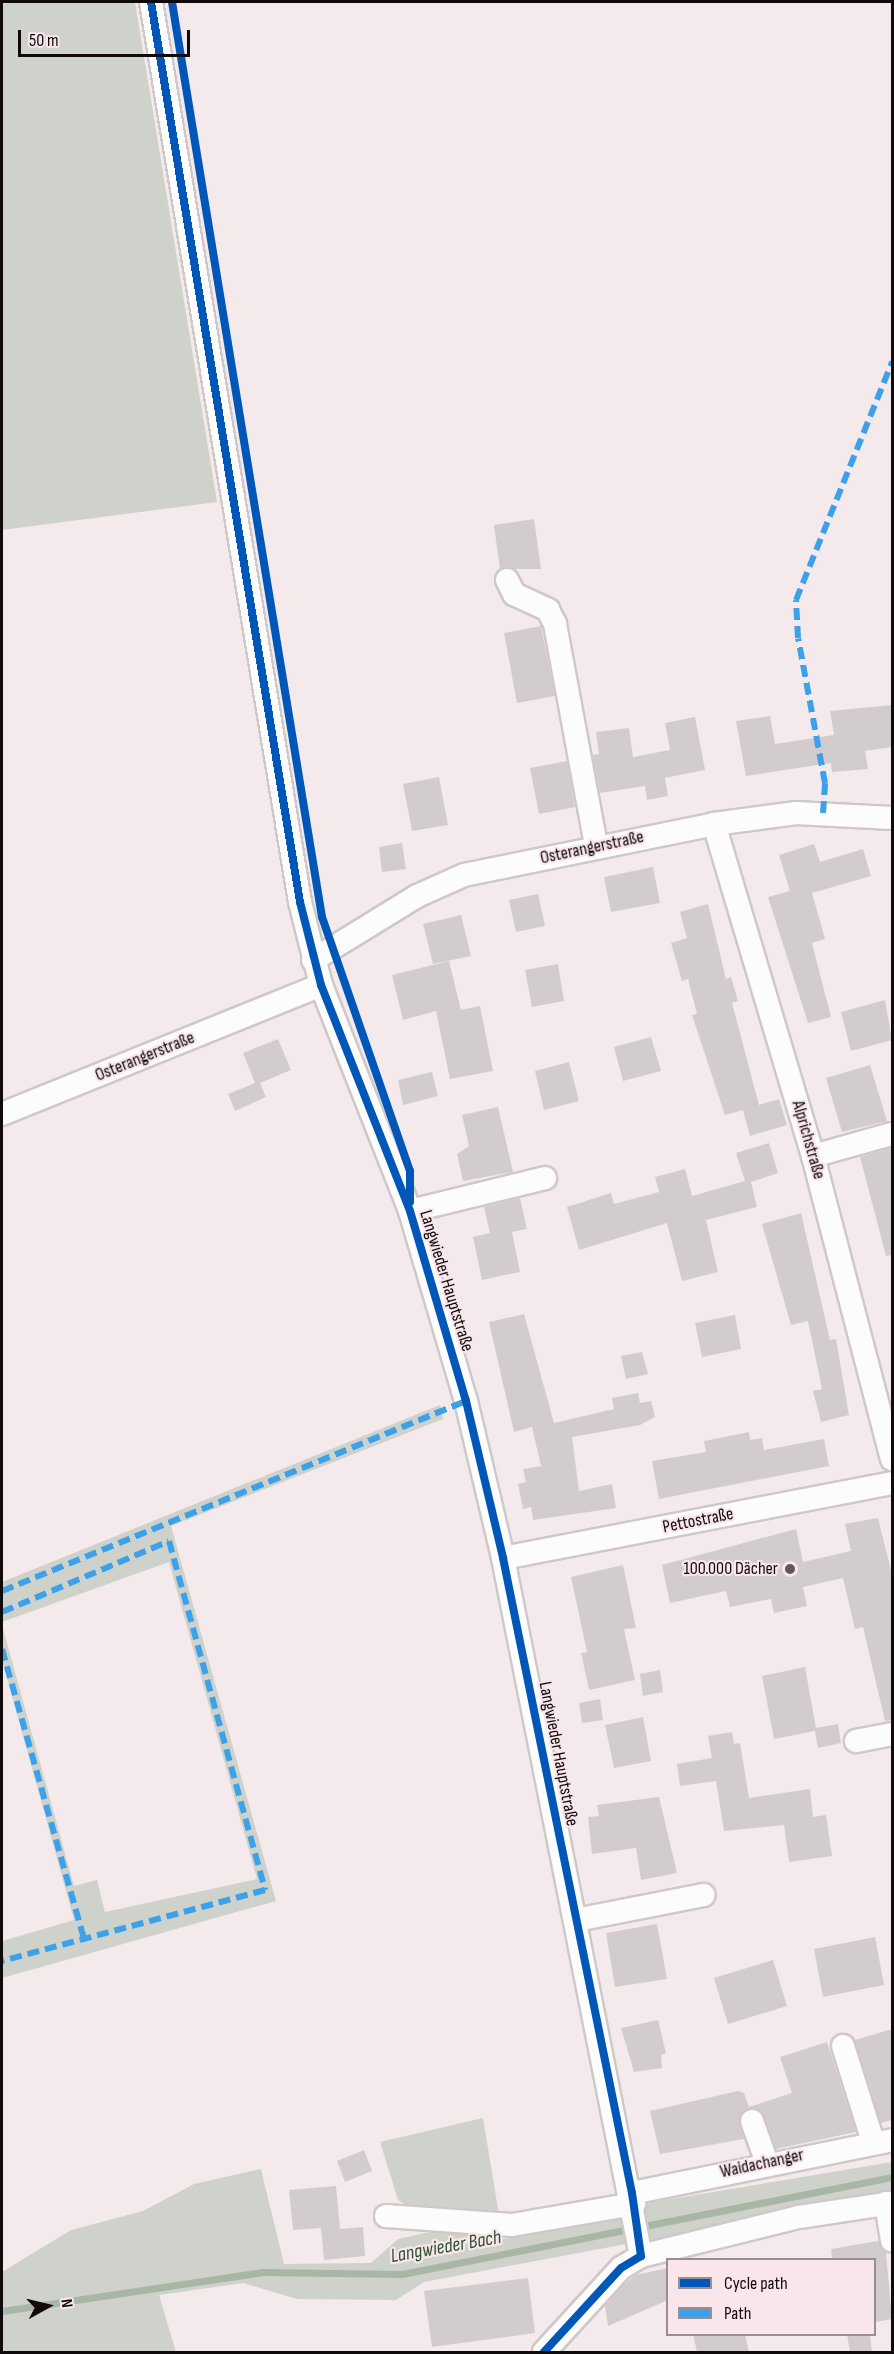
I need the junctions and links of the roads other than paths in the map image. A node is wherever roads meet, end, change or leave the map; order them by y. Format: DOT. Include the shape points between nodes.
graph roads {
  1 [pos="151,2"];
  2 [pos="507,580"];
  3 [pos="892,818"];
  4 [pos="714,824"];
  5 [pos="596,846"];
  6 [pos="313,960"];
  7 [pos="321,985"];
  8 [pos="2,1114"];
  9 [pos="892,1134"];
  10 [pos="813,1156"];
  11 [pos="545,1178"];
  12 [pos="410,1211"];
  13 [pos="892,1459"];
  14 [pos="892,1484"];
  15 [pos="503,1558"];
  16 [pos="892,1734"];
  17 [pos="856,1741"];
  18 [pos="704,1895"];
  19 [pos="576,1920"];
  20 [pos="843,2046"];
  21 [pos="752,2121"];
  22 [pos="883,2141"];
  23 [pos="767,2163"];
  24 [pos="633,2199"];
  25 [pos="889,2203"];
  26 [pos="386,2216"];
  27 [pos="892,2241"];
  28 [pos="640,2250"];
  29 [pos="544,2352"];
  1 -- 6 [label="street, Langwieder Hauptstraße"];
  2 -- 5 [label="street" via="514,594 548,610 555,624"];
  3 -- 4 [label="street, Osterangerstraße" via="796,813"];
  4 -- 5 [label="street, Osterangerstraße"];
  4 -- 10 [label="street, Alprichstraße"];
  5 -- 6 [label="street, Osterangerstraße" via="464,875 417,896"];
  6 -- 7 [label="street, Langwieder Hauptstraße"];
  7 -- 8 [label="street, Osterangerstraße"];
  7 -- 12 [label="street, Langwieder Hauptstraße"];
  9 -- 10 [label="street"];
  10 -- 13 [label="street, Alprichstraße"];
  11 -- 12 [label="street"];
  12 -- 15 [label="street, Langwieder Hauptstraße" via="466,1401"];
  14 -- 15 [label="street, Pettostraße"];
  15 -- 19 [label="street, Langwieder Hauptstraße"];
  16 -- 17 [label="street"];
  18 -- 19 [label="street"];
  19 -- 24 [label="street, Langwieder Hauptstraße"];
  20 -- 22 [label="street"];
  21 -- 23 [label="street"];
  22 -- 23 [label="street, Waidachanger"];
  23 -- 24 [label="street, Waidachanger"];
  24 -- 26 [label="street, Waidachanger" via="512,2225"];
  24 -- 28 [label="street, Langwieder Hauptstraße"];
  25 -- 27 [label="street"];
  25 -- 28 [label="street"];
  28 -- 29 [label="street"];
}
